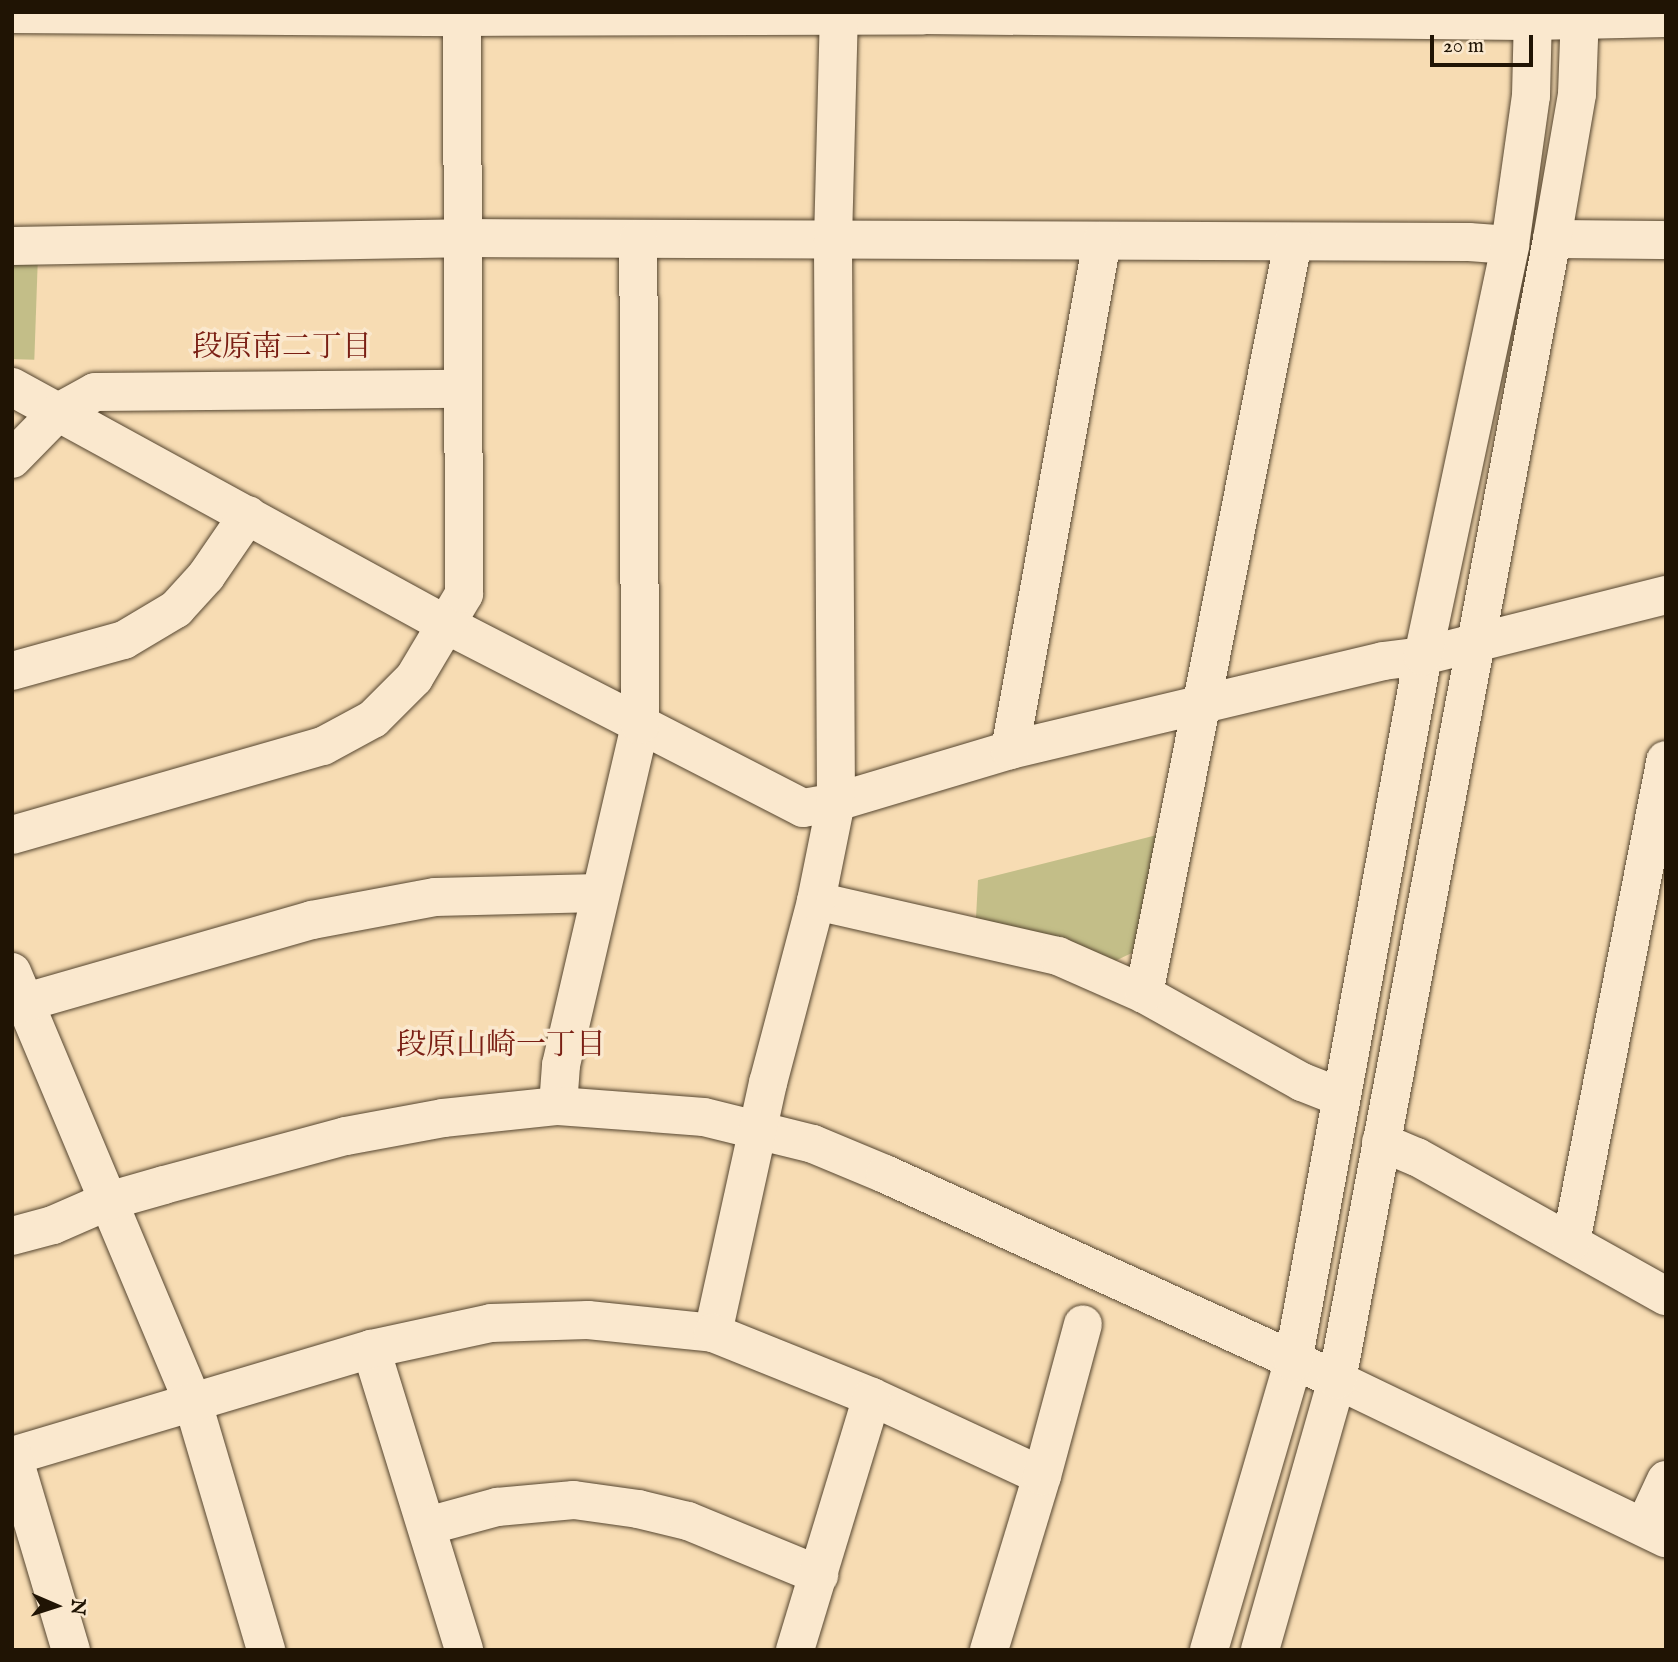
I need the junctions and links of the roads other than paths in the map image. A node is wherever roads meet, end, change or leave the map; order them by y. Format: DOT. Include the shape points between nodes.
graph roads {
  1 [pos="12,14"];
  2 [pos="839,14"];
  3 [pos="1580,15"];
  4 [pos="1533,16"];
  5 [pos="462,17"];
  6 [pos="1666,18"];
  7 [pos="462,238"];
  8 [pos="638,239"];
  9 [pos="1552,239"];
  10 [pos="833,240"];
  11 [pos="1666,240"];
  12 [pos="1102,241"];
  13 [pos="1293,243"];
  14 [pos="1510,245"];
  15 [pos="12,246"];
  16 [pos="12,387"];
  17 [pos="463,389"];
  18 [pos="57,413"];
  19 [pos="12,459"];
  20 [pos="248,515"];
  21 [pos="1666,595"];
  22 [pos="447,625"];
  23 [pos="1475,641"];
  24 [pos="1423,656"];
  25 [pos="12,671"];
  26 [pos="1200,705"];
  27 [pos="640,725"];
  28 [pos="1010,750"];
  29 [pos="1666,760"];
  30 [pos="836,802"];
  31 [pos="12,835"];
  32 [pos="600,893"];
  33 [pos="1653,894"];
  34 [pos="816,901"];
  35 [pos="17,993"];
  36 [pos="1144,994"];
  37 [pos="1340,1097"];
  38 [pos="558,1106"];
  39 [pos="758,1128"];
  40 [pos="1381,1142"];
  41 [pos="107,1201"];
  42 [pos="12,1236"];
  43 [pos="1571,1242"];
  44 [pos="1666,1296"];
  45 [pos="1083,1324"];
  46 [pos="713,1333"];
  47 [pos="371,1349"];
  48 [pos="1293,1362"];
  49 [pos="1337,1380"];
  50 [pos="872,1397"];
  51 [pos="193,1403"];
  52 [pos="13,1456"];
  53 [pos="1042,1476"];
  54 [pos="1666,1480"];
  55 [pos="427,1525"];
  56 [pos="1655,1533"];
  57 [pos="819,1575"];
  58 [pos="71,1650"];
  59 [pos="266,1650"];
  60 [pos="464,1650"];
  61 [pos="795,1650"];
  62 [pos="989,1650"];
  63 [pos="1209,1650"];
  64 [pos="1260,1650"];
  1 -- 5 [label="street"];
  2 -- 4 [label="street"];
  2 -- 5 [label="street"];
  2 -- 10 [label="street"];
  3 -- 4 [label="street"];
  3 -- 6 [label="street"];
  3 -- 9 [label="street" via="1577,94"];
  4 -- 14 [label="street" via="1531,96"];
  5 -- 7 [label="street"];
  7 -- 8 [label="street"];
  7 -- 15 [label="street"];
  7 -- 17 [label="street"];
  8 -- 10 [label="street"];
  8 -- 27 [label="street"];
  9 -- 11 [label="street"];
  9 -- 23 [label="street"];
  10 -- 12 [label="street"];
  10 -- 30 [label="street"];
  12 -- 13 [label="street"];
  12 -- 28 [label="street"];
  13 -- 14 [label="street"];
  13 -- 26 [label="street"];
  14 -- 24 [label="street"];
  16 -- 18 [label="street"];
  17 -- 18 [label="street" via="95,392"];
  17 -- 22 [label="street" via="464,594"];
  18 -- 19 [label="street"];
  18 -- 20 [label="street"];
  20 -- 22 [label="street"];
  20 -- 25 [label="street" via="206,576 176,609 124,639"];
  21 -- 23 [label="street"];
  22 -- 27 [label="street"];
  22 -- 31 [label="street" via="414,678 373,719 323,746"];
  23 -- 24 [label="street"];
  23 -- 40 [label="street"];
  24 -- 26 [label="street" via="1383,661"];
  24 -- 37 [label="street"];
  26 -- 28 [label="street"];
  26 -- 36 [label="street"];
  27 -- 30 [label="street" via="803,808"];
  27 -- 32 [label="street"];
  28 -- 30 [label="street"];
  29 -- 33 [label="street"];
  30 -- 34 [label="street"];
  32 -- 35 [label="street" via="435,897 326,917"];
  32 -- 38 [label="street" via="561,1065"];
  33 -- 43 [label="street"];
  34 -- 36 [label="street" via="1058,956"];
  34 -- 39 [label="street"];
  35 -- 41 [label="street"];
  36 -- 37 [label="street" via="1302,1082"];
  37 -- 48 [label="street"];
  38 -- 39 [label="street" via="704,1116"];
  38 -- 41 [label="street" via="443,1118 346,1136"];
  39 -- 46 [label="street"];
  39 -- 48 [label="street" via="813,1144 885,1174"];
  40 -- 43 [label="street"];
  40 -- 49 [label="street"];
  41 -- 42 [label="street" via="53,1225"];
  41 -- 51 [label="street"];
  43 -- 44 [label="street"];
  45 -- 53 [label="street"];
  46 -- 47 [label="street" via="588,1320 491,1323"];
  46 -- 50 [label="street"];
  47 -- 51 [label="street"];
  47 -- 55 [label="street"];
  48 -- 49 [label="street"];
  48 -- 63 [label="street"];
  49 -- 56 [label="street"];
  49 -- 64 [label="street"];
  50 -- 53 [label="street"];
  50 -- 57 [label="street"];
  51 -- 52 [label="street"];
  51 -- 59 [label="street"];
  52 -- 58 [label="street"];
  53 -- 62 [label="street"];
  54 -- 56 [label="street"];
  55 -- 57 [label="street" via="497,1507 573,1500 688,1521"];
  55 -- 60 [label="street"];
  57 -- 61 [label="street"];
}
